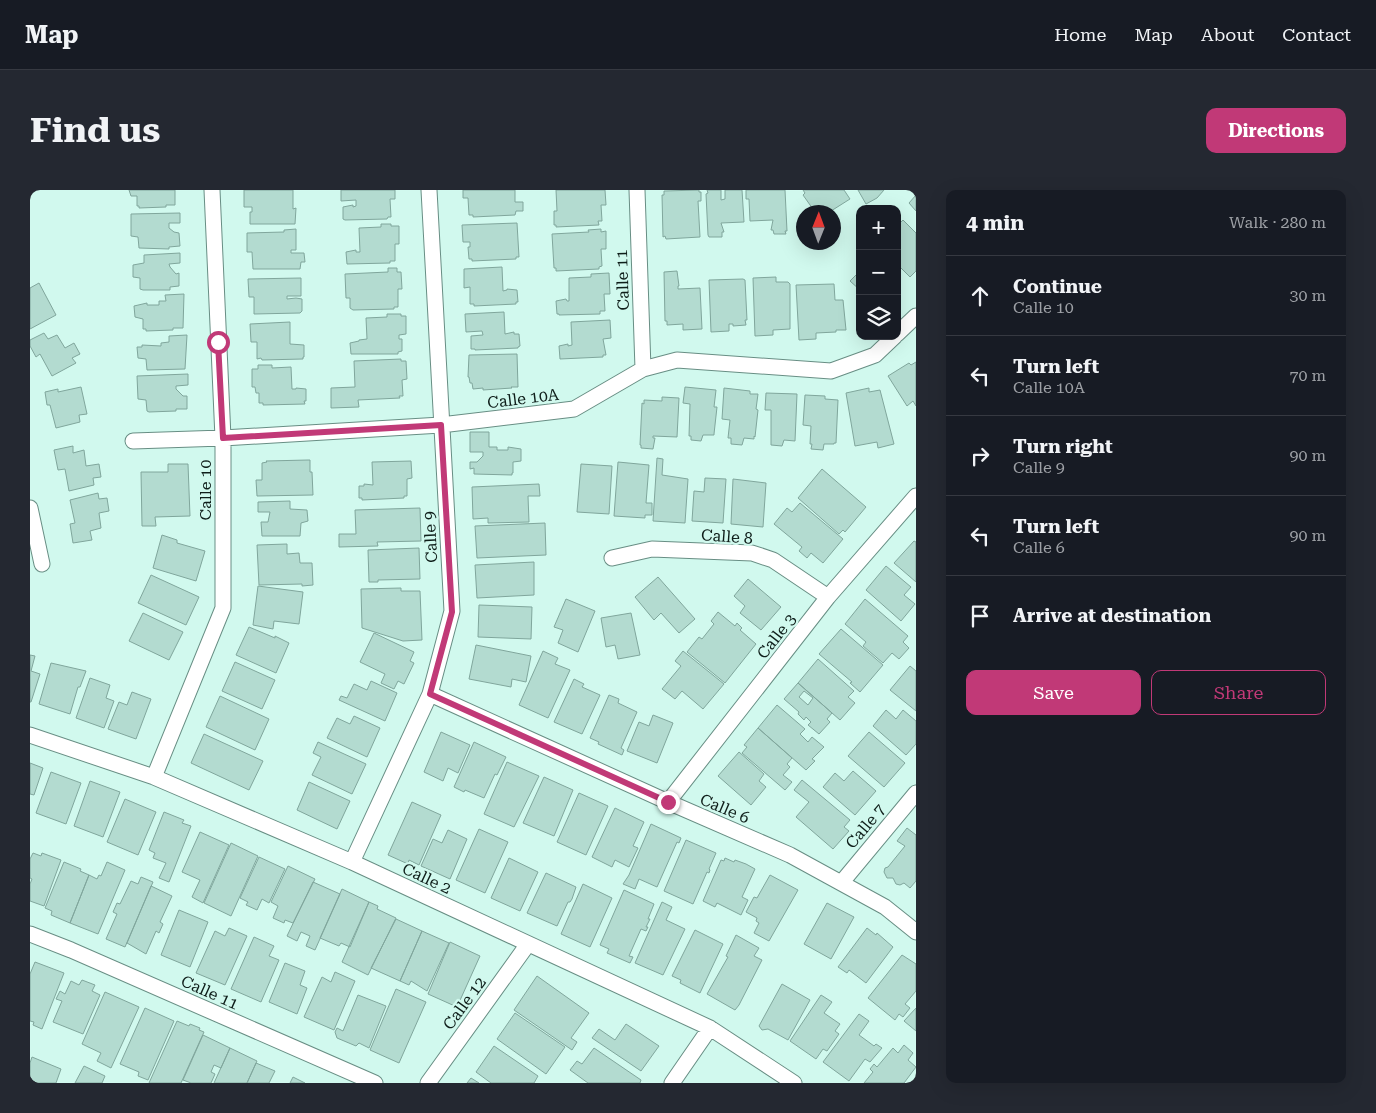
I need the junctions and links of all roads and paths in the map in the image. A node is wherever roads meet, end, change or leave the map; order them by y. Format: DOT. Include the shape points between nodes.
graph roads {
  1 [pos="212,190"];
  2 [pos="429,190"];
  3 [pos="637,190"];
  4 [pos="916,316"];
  5 [pos="901,330"];
  6 [pos="891,340"];
  7 [pos="643,369"];
  8 [pos="441,425"];
  9 [pos="223,438"];
  10 [pos="133,441"];
  11 [pos="916,496"];
  12 [pos="30,508"];
  13 [pos="612,558"];
  14 [pos="42,564"];
  15 [pos="828,597"];
  16 [pos="430,694"];
  17 [pos="30,735"];
  18 [pos="154,777"];
  19 [pos="916,793"];
  20 [pos="668,802"];
  21 [pos="352,862"];
  22 [pos="842,882"];
  23 [pos="916,932"];
  24 [pos="30,934"];
  25 [pos="528,944"];
  26 [pos="710,1028"];
  27 [pos="374,1083"];
  28 [pos="428,1083"];
  29 [pos="672,1083"];
  30 [pos="794,1083"];
  1 -- 9 [label="street, Calle 10"];
  2 -- 8 [label="street, Calle 9"];
  3 -- 7 [label="street, Calle 11"];
  4 -- 5 [label="street, Calle 10A"];
  6 -- 7 [label="street, Calle 10A" via="875,355 831,371 676,360"];
  7 -- 8 [label="street, Calle 10A" via="574,409"];
  8 -- 9 [label="street, Calle 10A"];
  8 -- 16 [label="street, Calle 9" via="452,612"];
  9 -- 10 [label="street, Calle 10A"];
  9 -- 18 [label="street, Calle 10" via="223,608"];
  11 -- 15 [label="street, Calle 3"];
  12 -- 14 [label="street"];
  13 -- 15 [label="street, Calle 8" via="652,549 752,553 773,560"];
  15 -- 20 [label="street, Calle 3"];
  16 -- 20 [label="street, Calle 6"];
  16 -- 21 [label="street, Calle 9"];
  17 -- 18 [label="street, Calle 2"];
  18 -- 21 [label="street, Calle 2"];
  19 -- 22 [label="street, Calle 7"];
  20 -- 22 [label="street, Calle 6" via="790,855"];
  21 -- 25 [label="street, Calle 2"];
  22 -- 23 [label="street, Calle 6" via="885,906"];
  24 -- 27 [label="street, Calle 11"];
  25 -- 26 [label="street, Calle 2"];
  25 -- 28 [label="street, Calle 12"];
  26 -- 29 [label="street"];
  26 -- 30 [label="street, Calle 2"];
}
